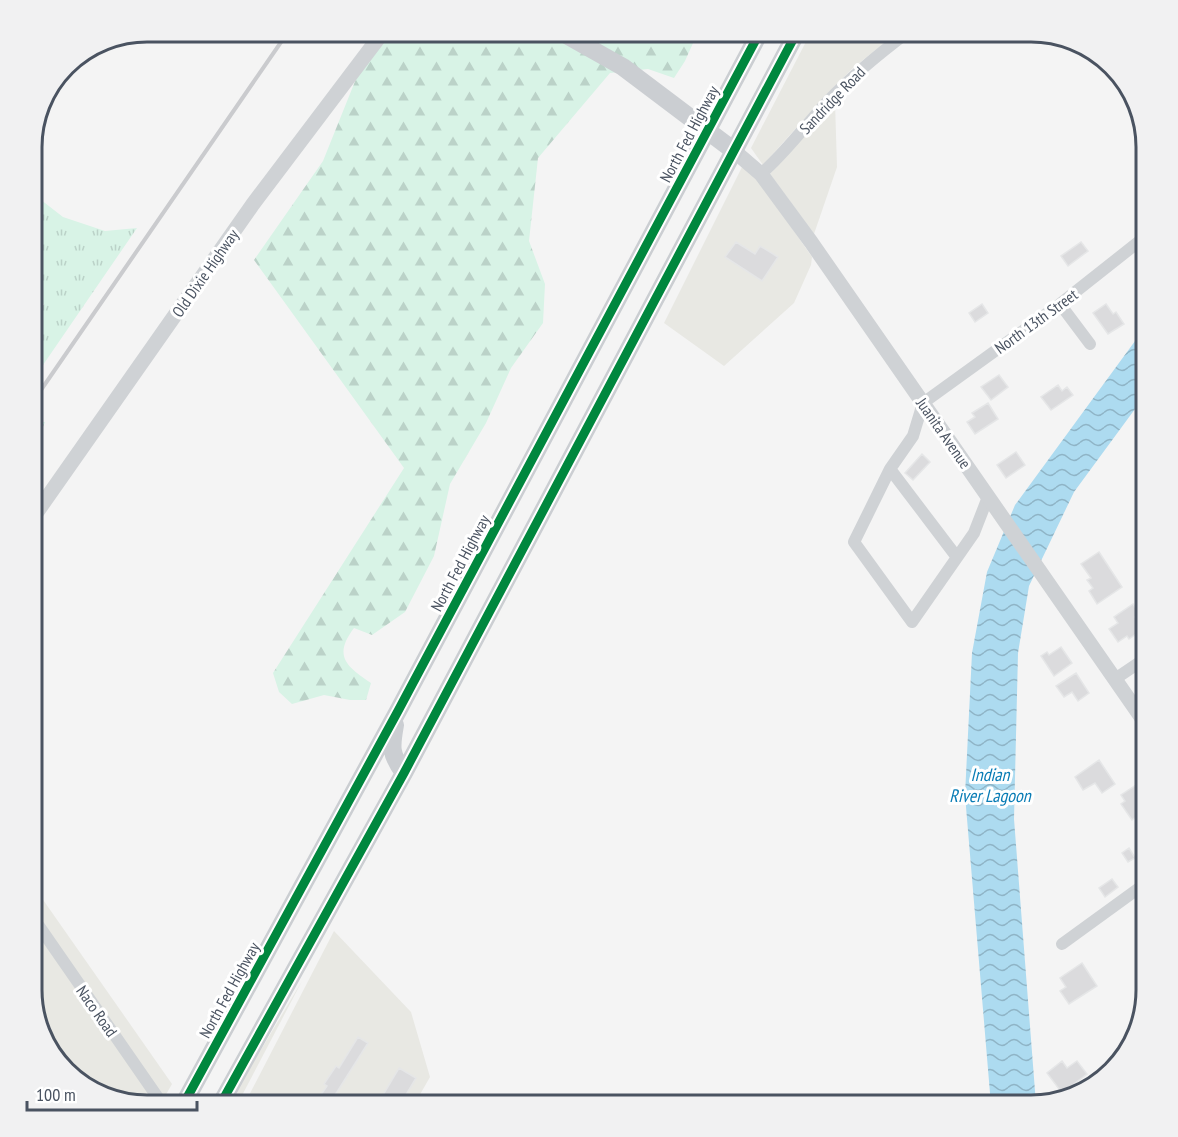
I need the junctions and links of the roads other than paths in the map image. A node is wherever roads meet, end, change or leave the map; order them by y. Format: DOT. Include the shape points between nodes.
graph roads {
  1 [pos="375,42"];
  2 [pos="578,42"];
  3 [pos="755,42"];
  4 [pos="792,42"];
  5 [pos="896,42"];
  6 [pos="707,130"];
  7 [pos="733,150"];
  8 [pos="761,174"];
  9 [pos="1136,244"];
  10 [pos="1060,304"];
  11 [pos="1090,344"];
  12 [pos="923,403"];
  13 [pos="890,469"];
  14 [pos="988,497"];
  15 [pos="42,505"];
  16 [pos="956,556"];
  17 [pos="1136,665"];
  18 [pos="1115,679"];
  19 [pos="1136,709"];
  20 [pos="398,711"];
  21 [pos="404,773"];
  22 [pos="1136,890"];
  23 [pos="42,931"];
  24 [pos="1062,944"];
  25 [pos="155,1095"];
  26 [pos="189,1095"];
  27 [pos="226,1095"];
  1 -- 15 [label="street, Old Dixie Highway" via="253,204"];
  2 -- 6 [label="main road" via="622,67"];
  3 -- 6 [label="main road, North Fed Highway"];
  4 -- 7 [label="main road"];
  5 -- 8 [label="street, Sandridge Road" via="827,102"];
  6 -- 7 [label="main road"];
  6 -- 20 [label="main road, North Fed Highway"];
  7 -- 8 [label="street, Juanita Avenue"];
  7 -- 21 [label="main road"];
  8 -- 12 [label="street, Juanita Avenue"];
  9 -- 10 [label="street, North 13th Street"];
  10 -- 11 [label="street"];
  10 -- 12 [label="street, North 13th Street"];
  12 -- 13 [label="street" via="913,436"];
  12 -- 14 [label="street, Juanita Avenue"];
  13 -- 16 [label="street"];
  13 -- 16 [label="street" via="854,542 912,622"];
  14 -- 16 [label="street" via="974,533"];
  14 -- 18 [label="street, Juanita Avenue"];
  17 -- 18 [label="street"];
  18 -- 19 [label="street, Juanita Avenue"];
  20 -- 21 [label="main road" via="391,748"];
  20 -- 26 [label="main road, North Fed Highway"];
  21 -- 27 [label="main road"];
  22 -- 24 [label="street"];
  23 -- 25 [label="street, Naco Road"];
}
